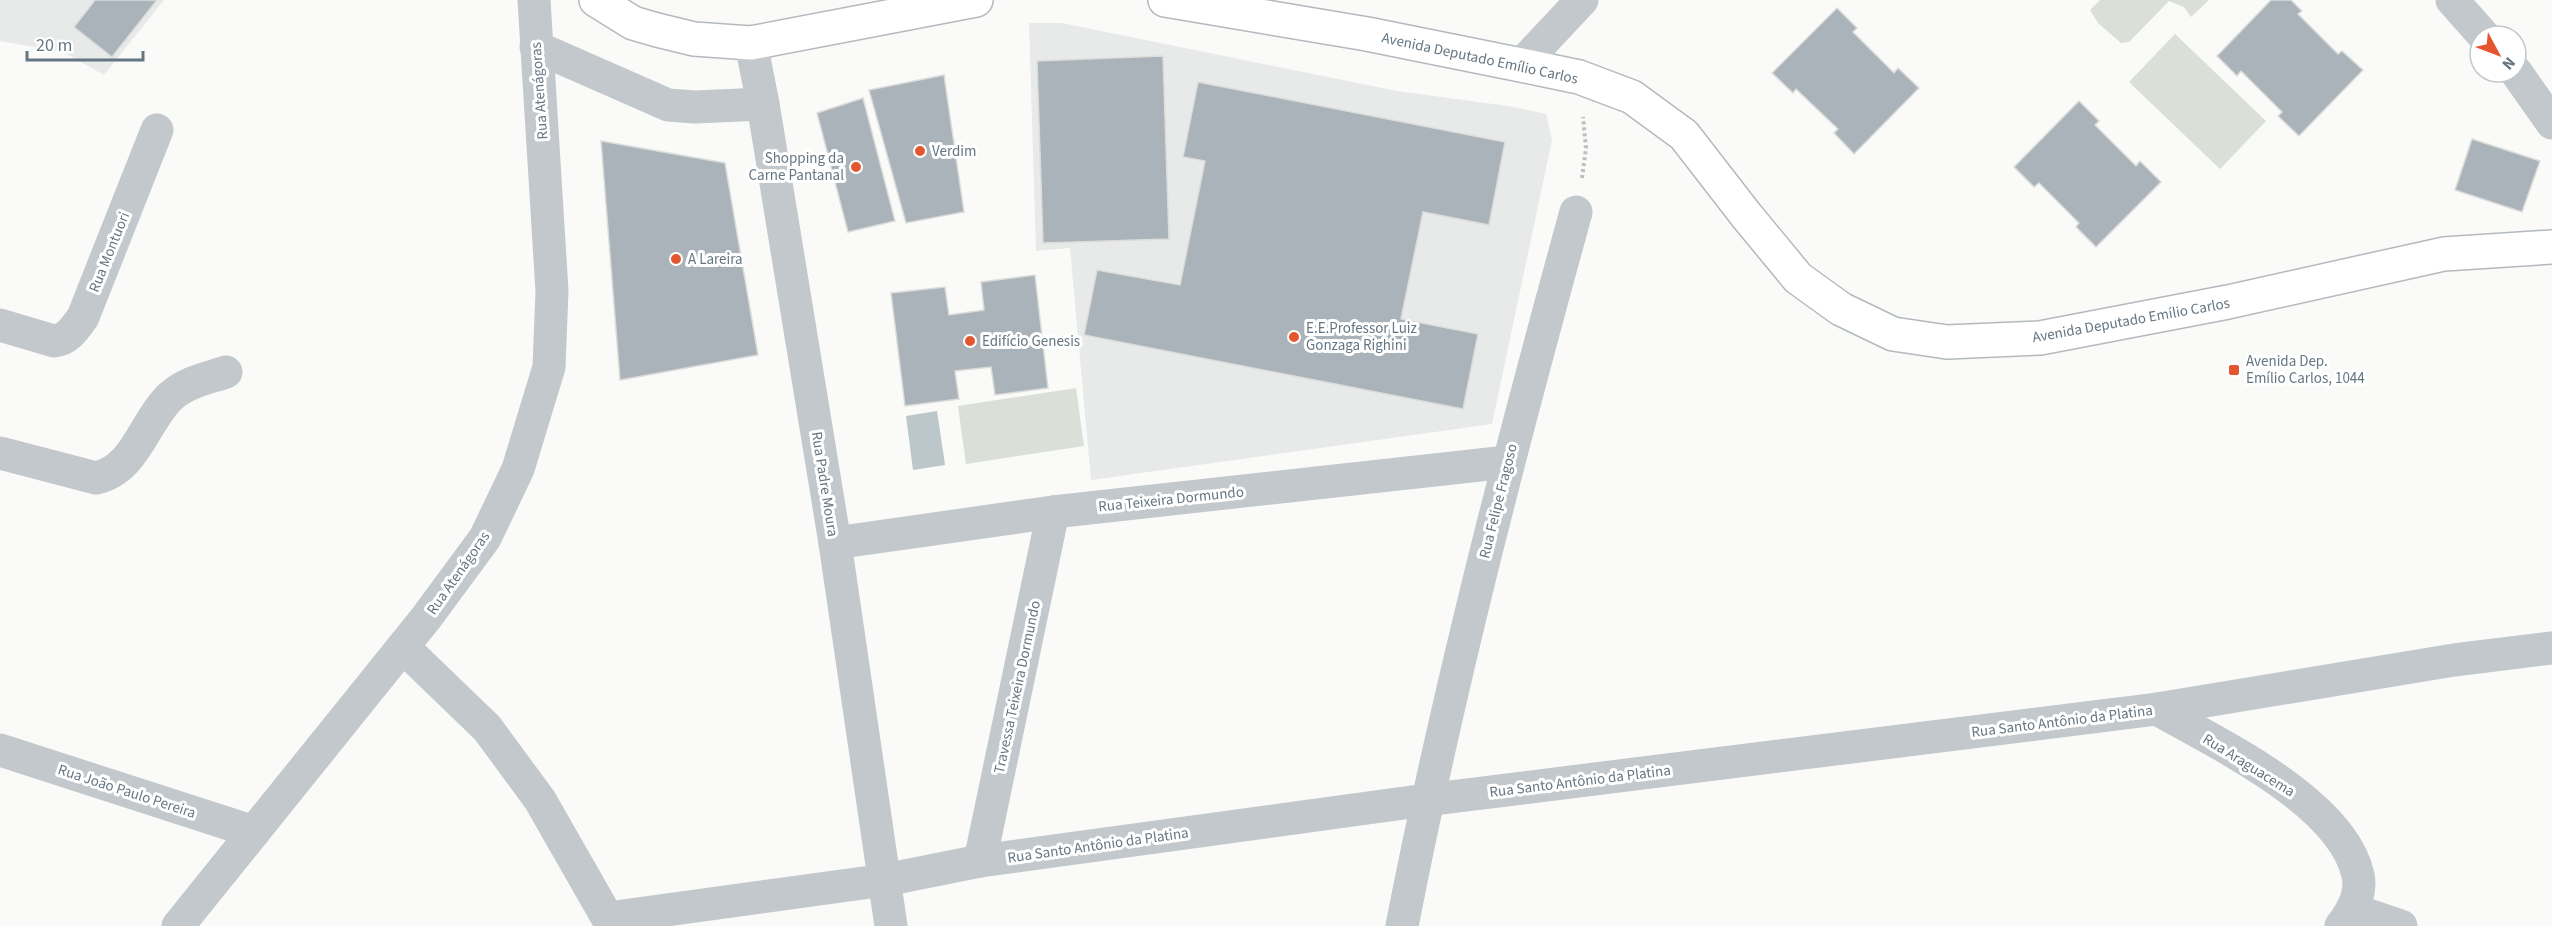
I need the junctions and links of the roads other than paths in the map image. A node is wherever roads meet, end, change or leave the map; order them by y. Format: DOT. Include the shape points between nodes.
graph roads {
  1 [pos="534,0"];
  2 [pos="596,0"];
  3 [pos="976,0"];
  4 [pos="1166,0"];
  5 [pos="1582,0"];
  6 [pos="2452,0"];
  7 [pos="1207,4"];
  8 [pos="2473,24"];
  9 [pos="751,43"];
  10 [pos="536,47"];
  11 [pos="1521,65"];
  12 [pos="2524,84"];
  13 [pos="2528,84"];
  14 [pos="763,104"];
  15 [pos="2552,104"];
  16 [pos="2552,123"];
  17 [pos="157,130"];
  18 [pos="1576,212"];
  19 [pos="2552,247"];
  20 [pos="0,325"];
  21 [pos="226,372"];
  22 [pos="0,453"];
  23 [pos="1507,462"];
  24 [pos="1053,512"];
  25 [pos="835,543"];
  26 [pos="403,647"];
  27 [pos="2552,648"];
  28 [pos="2157,709"];
  29 [pos="0,750"];
  30 [pos="1426,800"];
  31 [pos="254,832"];
  32 [pos="980,861"];
  33 [pos="885,880"];
  34 [pos="2348,918"];
  35 [pos="610,922"];
  36 [pos="178,926"];
  37 [pos="891,926"];
  38 [pos="1402,926"];
  39 [pos="2401,926"];
  1 -- 10 [label="street, Rua Atenágoras"];
  2 -- 9 [label="main road" via="633,23 657,30 694,39"];
  3 -- 9 [label="main road"];
  4 -- 7 [label="main road, Avenida Deputado Emílio Carlos"];
  5 -- 11 [label="street"];
  6 -- 8 [label="street"];
  7 -- 11 [label="main road, Avenida Deputado Emílio Carlos"];
  9 -- 14 [label="street, Rua Padre Moura"];
  10 -- 14 [label="street" via="668,105"];
  10 -- 26 [label="street, Rua Atenágoras" via="552,291 549,366 518,469 485,538"];
  11 -- 19 [label="main road, Avenida Deputado Emílio Carlos" via="1579,77 1632,97 1684,135 1798,278 1841,309 1893,334 1947,342 2040,338 2228,302 2444,254"];
  12 -- 16 [label="street"];
  13 -- 15 [label="street"];
  14 -- 25 [label="street, Rua Padre Moura"];
  17 -- 20 [label="street, Rua Montuori" via="83,317 62,340 54,341"];
  18 -- 23 [label="street, Rua Felipe Fragoso"];
  21 -- 22 [label="street" via="187,385 168,399 133,452 109,475 96,478"];
  23 -- 24 [label="street, Rua Teixeira Dormundo"];
  23 -- 30 [label="street, Rua Felipe Fragoso"];
  24 -- 25 [label="street, Rua Teixeira Dormundo"];
  24 -- 32 [label="street, Travessa Teixeira Dormundo"];
  25 -- 33 [label="street, Rua Padre Moura"];
  26 -- 31 [label="street, Rua Atenágoras"];
  26 -- 35 [label="street" via="493,737 540,800"];
  27 -- 28 [label="street, Rua Santo Antônio da Platina" via="2454,660"];
  28 -- 30 [label="street, Rua Santo Antônio da Platina"];
  28 -- 34 [label="street, Rua Araguacema" via="2266,772 2331,824 2350,854 2359,878"];
  29 -- 31 [label="street, Rua João Paulo Pereira"];
  30 -- 32 [label="street, Rua Santo Antônio da Platina"];
  30 -- 38 [label="street, Rua Felipe Fragoso"];
  31 -- 36 [label="street, Rua Atenágoras"];
  32 -- 33 [label="street, Rua Santo Antônio da Platina"];
  33 -- 35 [label="street, Rua Santo Antônio da Platina"];
  33 -- 37 [label="street, Rua Padre Moura"];
  34 -- 39 [label="street"];
}
